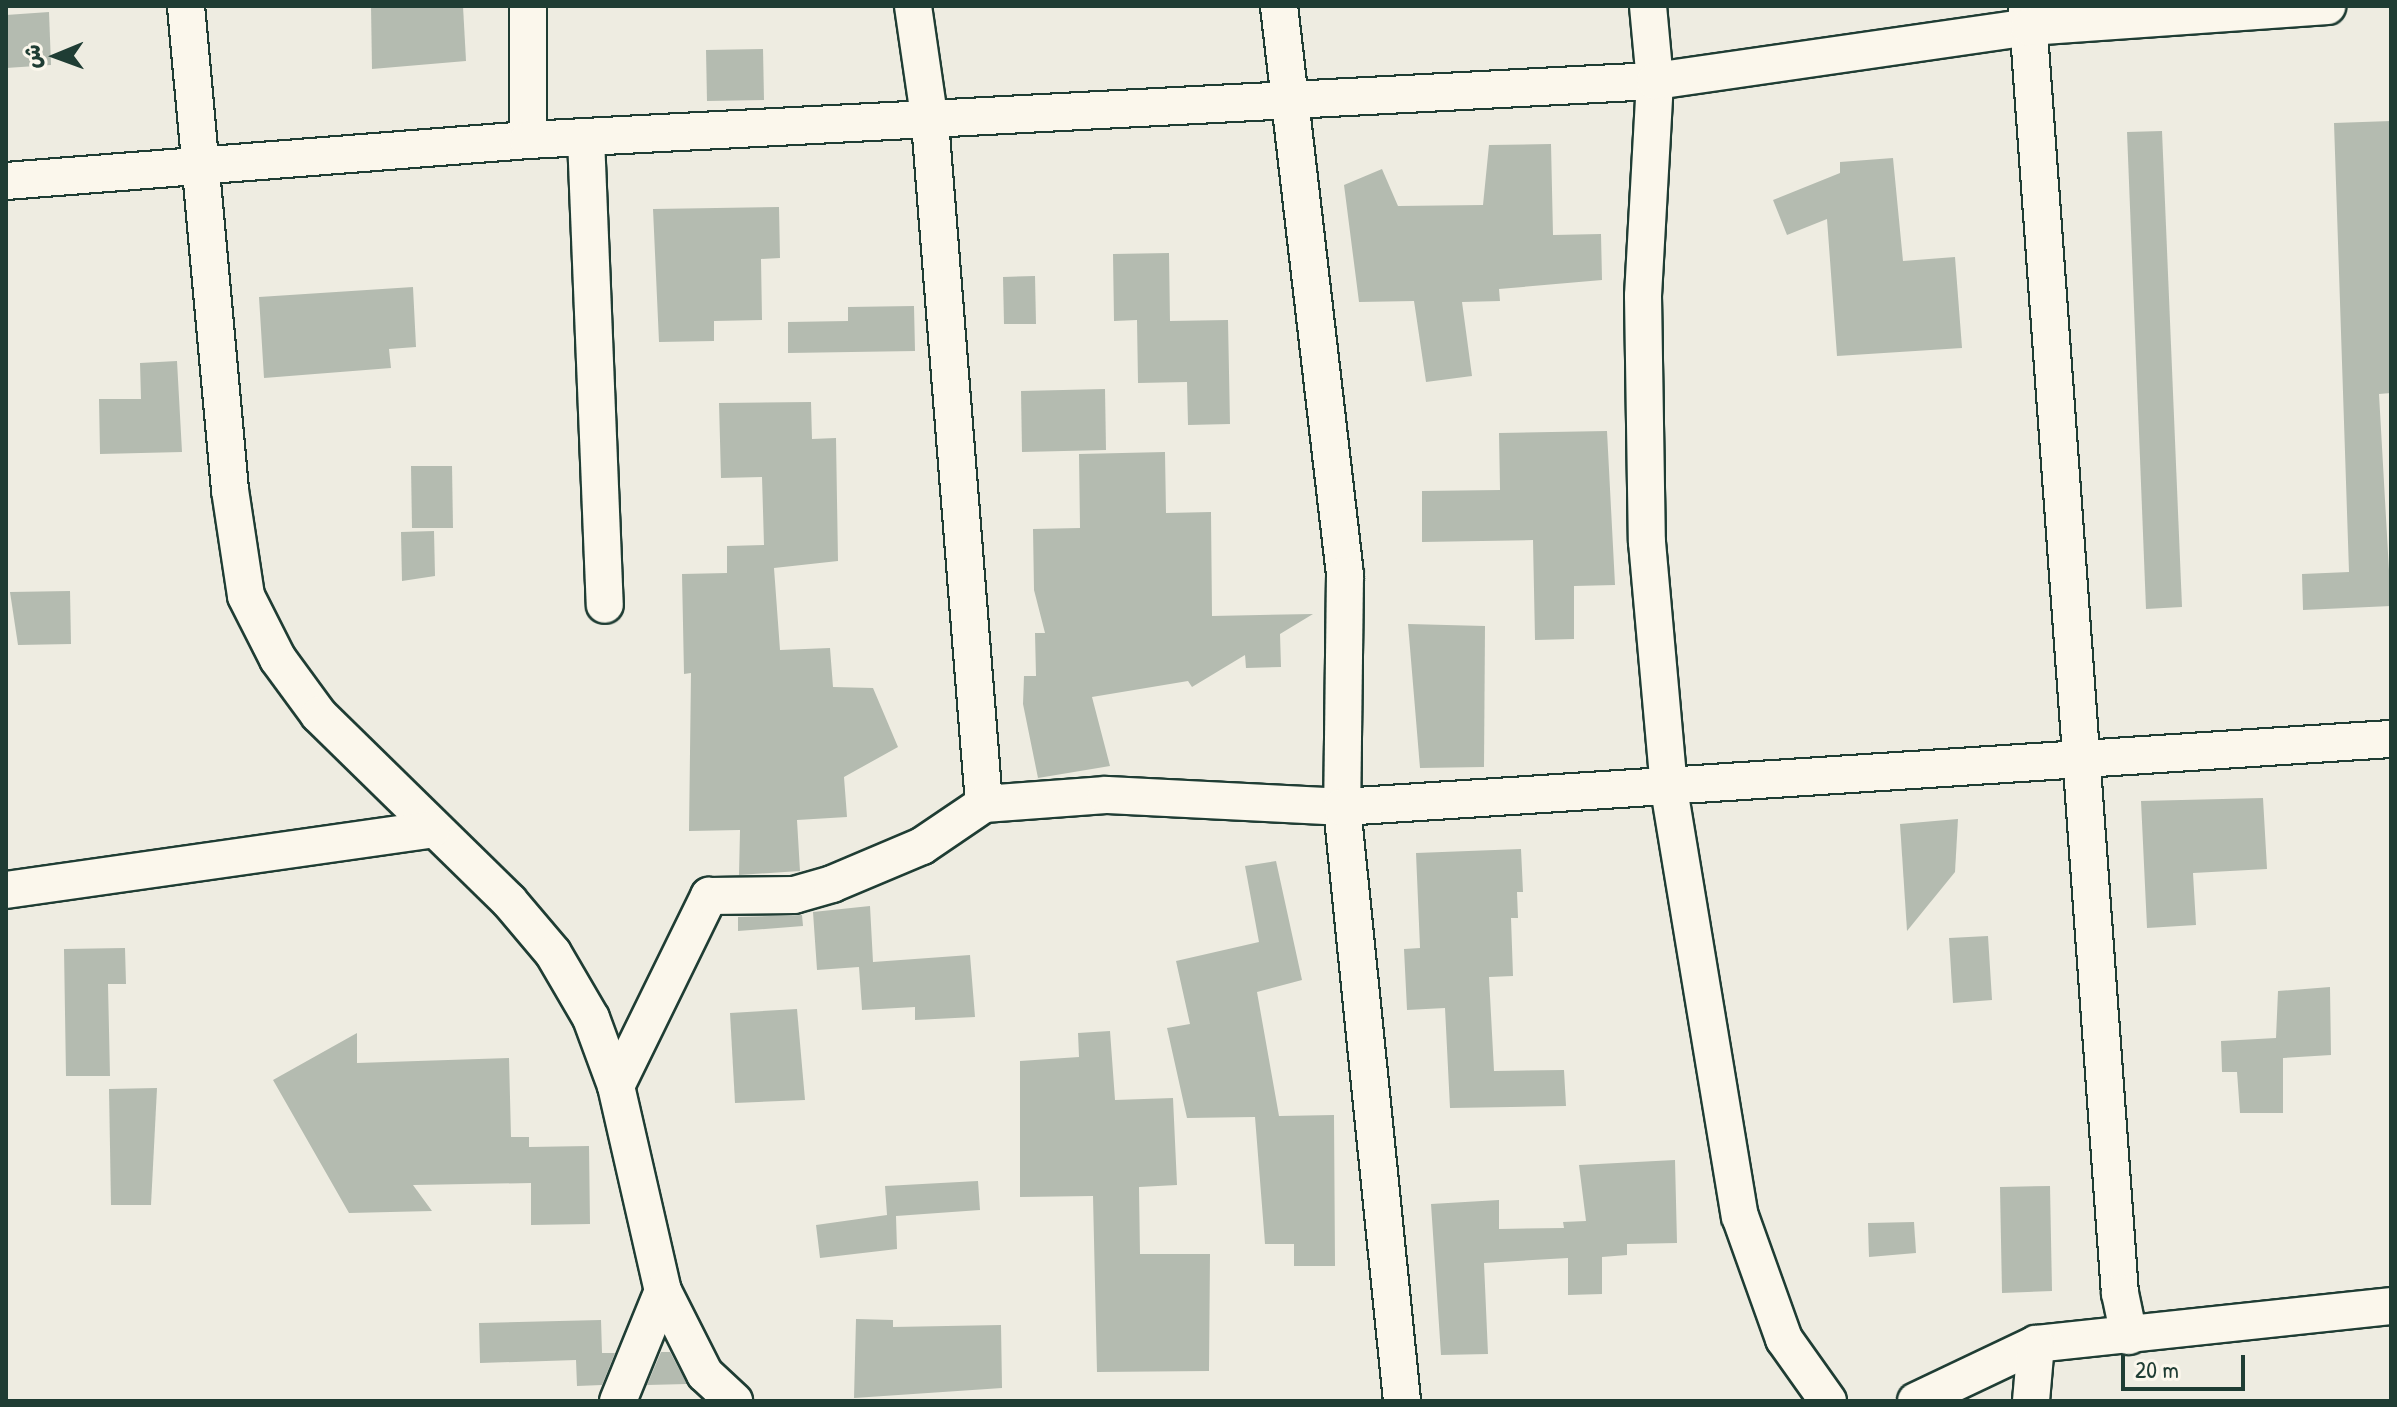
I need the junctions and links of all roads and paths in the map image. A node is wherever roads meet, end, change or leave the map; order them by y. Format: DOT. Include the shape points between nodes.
graph roads {
  1 [pos="186,6"];
  2 [pos="528,6"];
  3 [pos="913,6"];
  4 [pos="1279,6"];
  5 [pos="1648,6"];
  6 [pos="2327,6"];
  7 [pos="2028,17"];
  8 [pos="1655,81"];
  9 [pos="1285,98"];
  10 [pos="930,122"];
  11 [pos="586,138"];
  12 [pos="528,140"];
  13 [pos="203,167"];
  14 [pos="6,181"];
  15 [pos="605,605"];
  16 [pos="2391,739"];
  17 [pos="2084,755"];
  18 [pos="1669,789"];
  19 [pos="984,804"];
  20 [pos="1342,807"];
  21 [pos="432,829"];
  22 [pos="6,890"];
  23 [pos="616,1086"];
  24 [pos="663,1291"];
  25 [pos="2391,1306"];
  26 [pos="2129,1336"];
  27 [pos="2036,1344"];
  28 [pos="618,1401"];
  29 [pos="734,1401"];
  30 [pos="1402,1401"];
  31 [pos="1828,1401"];
  32 [pos="1916,1401"];
  33 [pos="2031,1401"];
  1 -- 13 [label="street"];
  2 -- 12 [label="street"];
  3 -- 10 [label="street"];
  4 -- 9 [label="street"];
  5 -- 8 [label="street"];
  6 -- 7 [label="street"];
  7 -- 8 [label="street"];
  7 -- 17 [label="street"];
  8 -- 9 [label="street"];
  8 -- 18 [label="street" via="1643,296 1647,542"];
  9 -- 10 [label="street"];
  9 -- 20 [label="street" via="1345,575"];
  10 -- 11 [label="street"];
  10 -- 19 [label="street"];
  11 -- 12 [label="street"];
  11 -- 15 [label="street"];
  12 -- 13 [label="street"];
  13 -- 14 [label="street"];
  13 -- 21 [label="street" via="230,490 246,596 278,659 319,715"];
  16 -- 17 [label="street"];
  17 -- 18 [label="street"];
  17 -- 26 [label="street" via="2120,1293"];
  18 -- 20 [label="street"];
  18 -- 31 [label="street" via="1740,1216 1784,1339"];
  19 -- 20 [label="street" via="1106,795"];
  19 -- 23 [label="street" via="922,846 832,884 794,895 709,896"];
  20 -- 30 [label="street"];
  21 -- 22 [label="street"];
  21 -- 23 [label="street" via="509,901 553,953 591,1018"];
  23 -- 24 [label="street"];
  24 -- 28 [label="street"];
  24 -- 29 [label="street" via="705,1374"];
  25 -- 26 [label="street"];
  26 -- 27 [label="street"];
  27 -- 32 [label="street"];
  27 -- 33 [label="street"];
}
